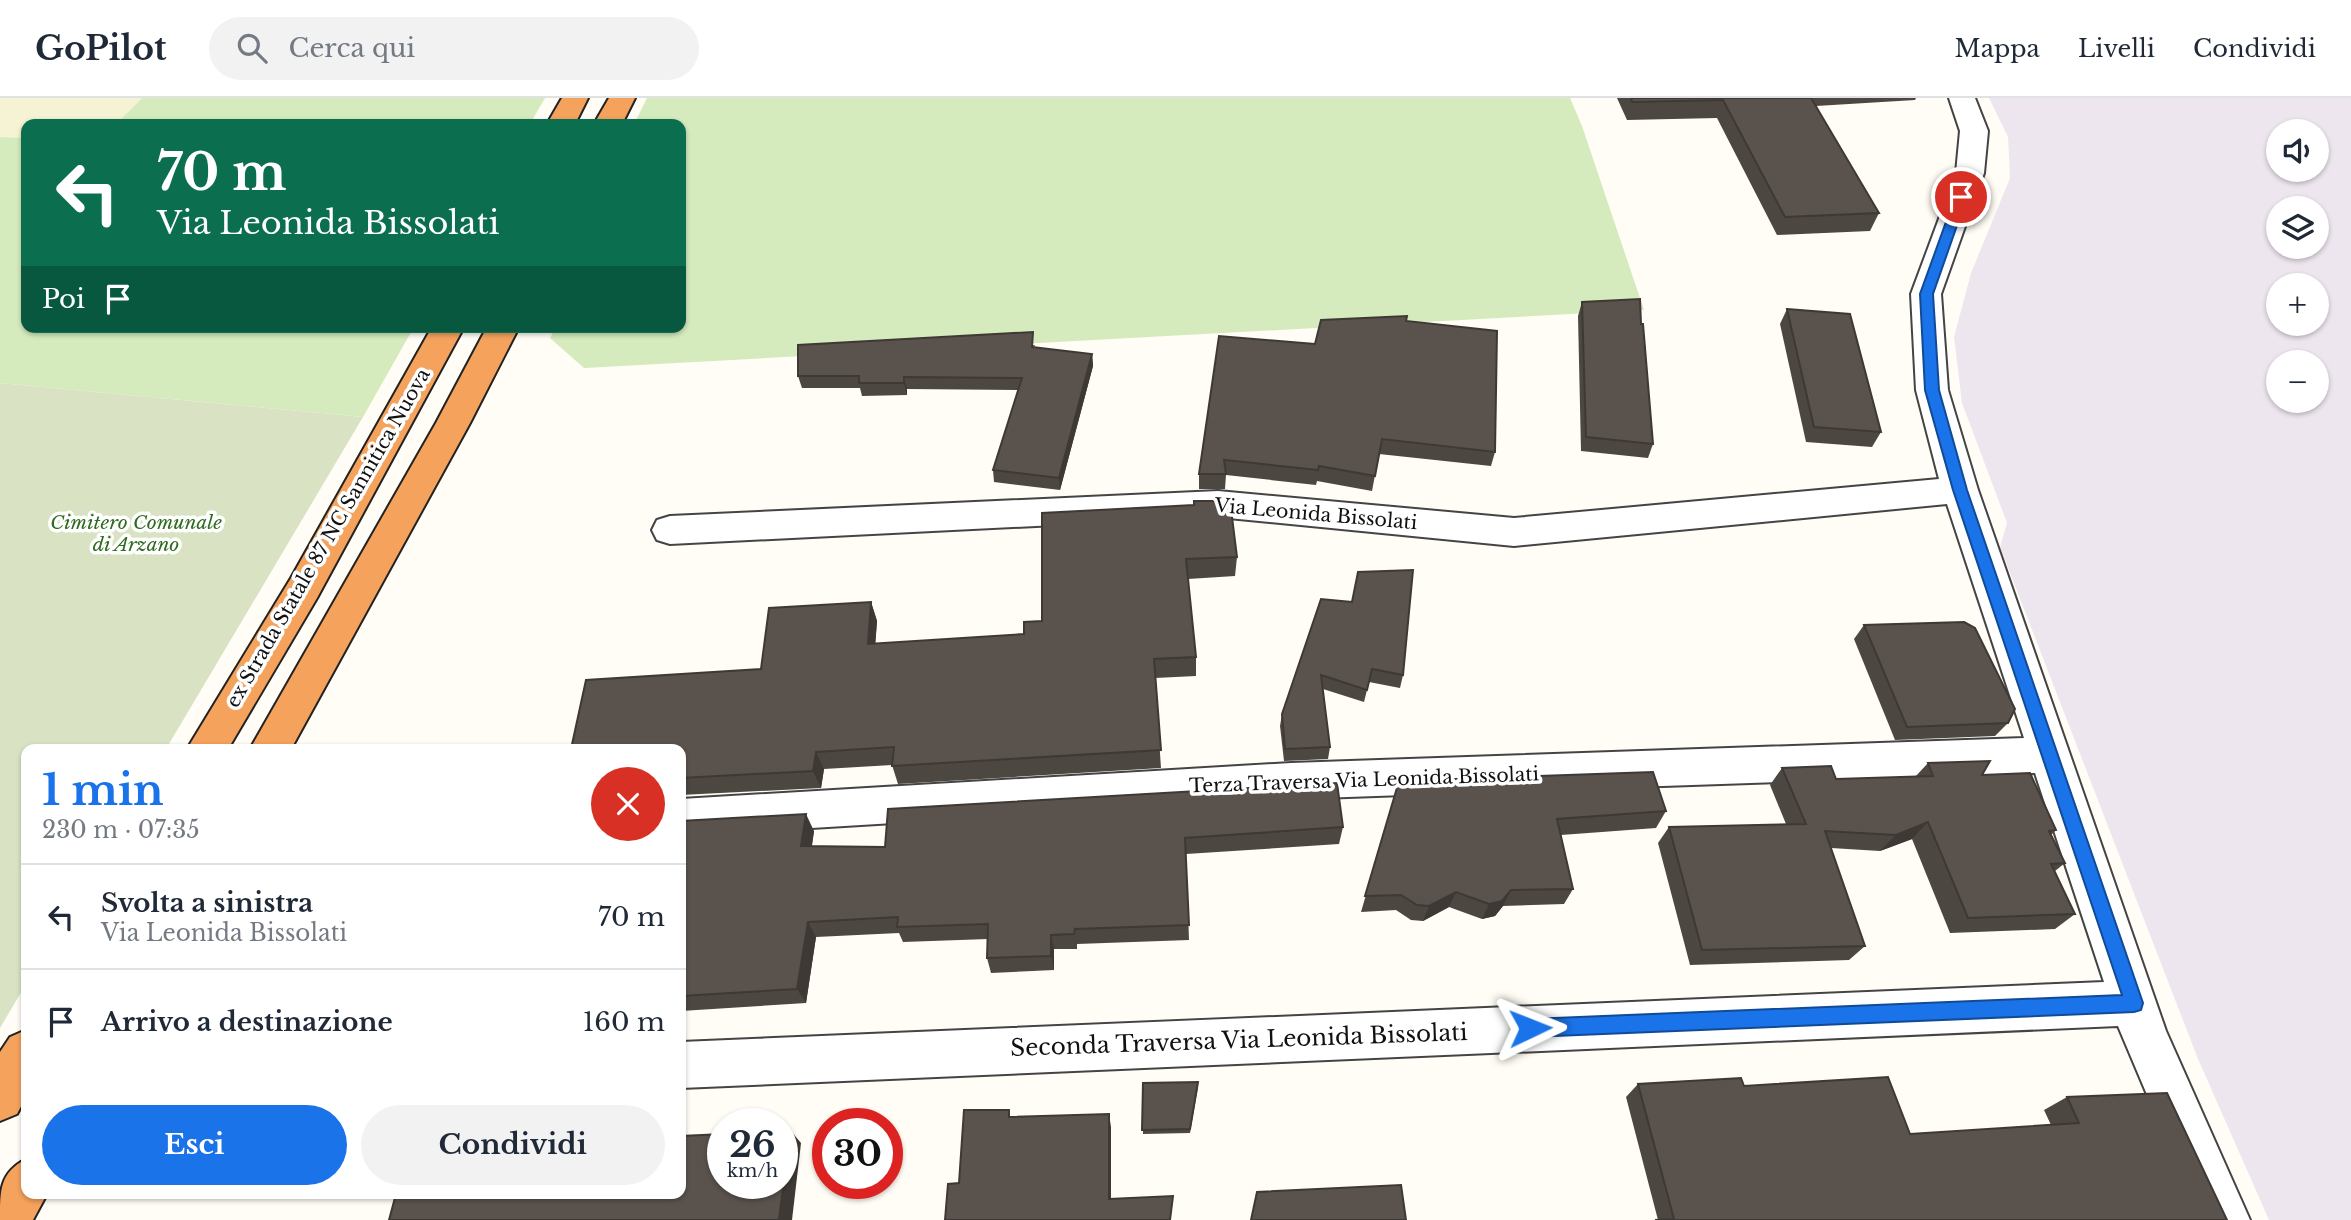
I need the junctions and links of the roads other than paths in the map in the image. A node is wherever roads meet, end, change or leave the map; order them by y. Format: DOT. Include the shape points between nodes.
graph roads {
  1 [pos="575,98"];
  2 [pos="622,98"];
  3 [pos="1962,98"];
  4 [pos="564,119"];
  5 [pos="611,119"];
  6 [pos="445,333"];
  7 [pos="500,333"];
  8 [pos="1960,490"];
  9 [pos="670,530"];
  10 [pos="210,744"];
  11 [pos="273,744"];
  12 [pos="2049,755"];
  13 [pos="686,818"];
  14 [pos="2134,1003"];
  15 [pos="21,1061"];
  16 [pos="686,1065"];
  17 [pos="0,1097"];
  18 [pos="21,1193"];
  19 [pos="6,1220"];
  20 [pos="2225,1220"];
  1 -- 4 [label="highway"];
  2 -- 5 [label="highway"];
  3 -- 8 [label="street" via="1975,131 1970,173 1926,294 1932,390"];
  6 -- 10 [label="highway, ex Strada Statale 87 NC Sannitica Nuova" via="304,588"];
  7 -- 11 [label="highway"];
  8 -- 9 [label="street, Via Leonida Bissolati" via="1514,532 1217,504"];
  8 -- 12 [label="street"];
  12 -- 13 [label="street, Terza Traversa Via Leonida Bissolati" via="1292,781"];
  12 -- 14 [label="street"];
  14 -- 16 [label="street, Seconda Traversa Via Leonida Bissolati"];
  14 -- 20 [label="street"];
  15 -- 17 [label="highway"];
  18 -- 19 [label="highway"];
}
